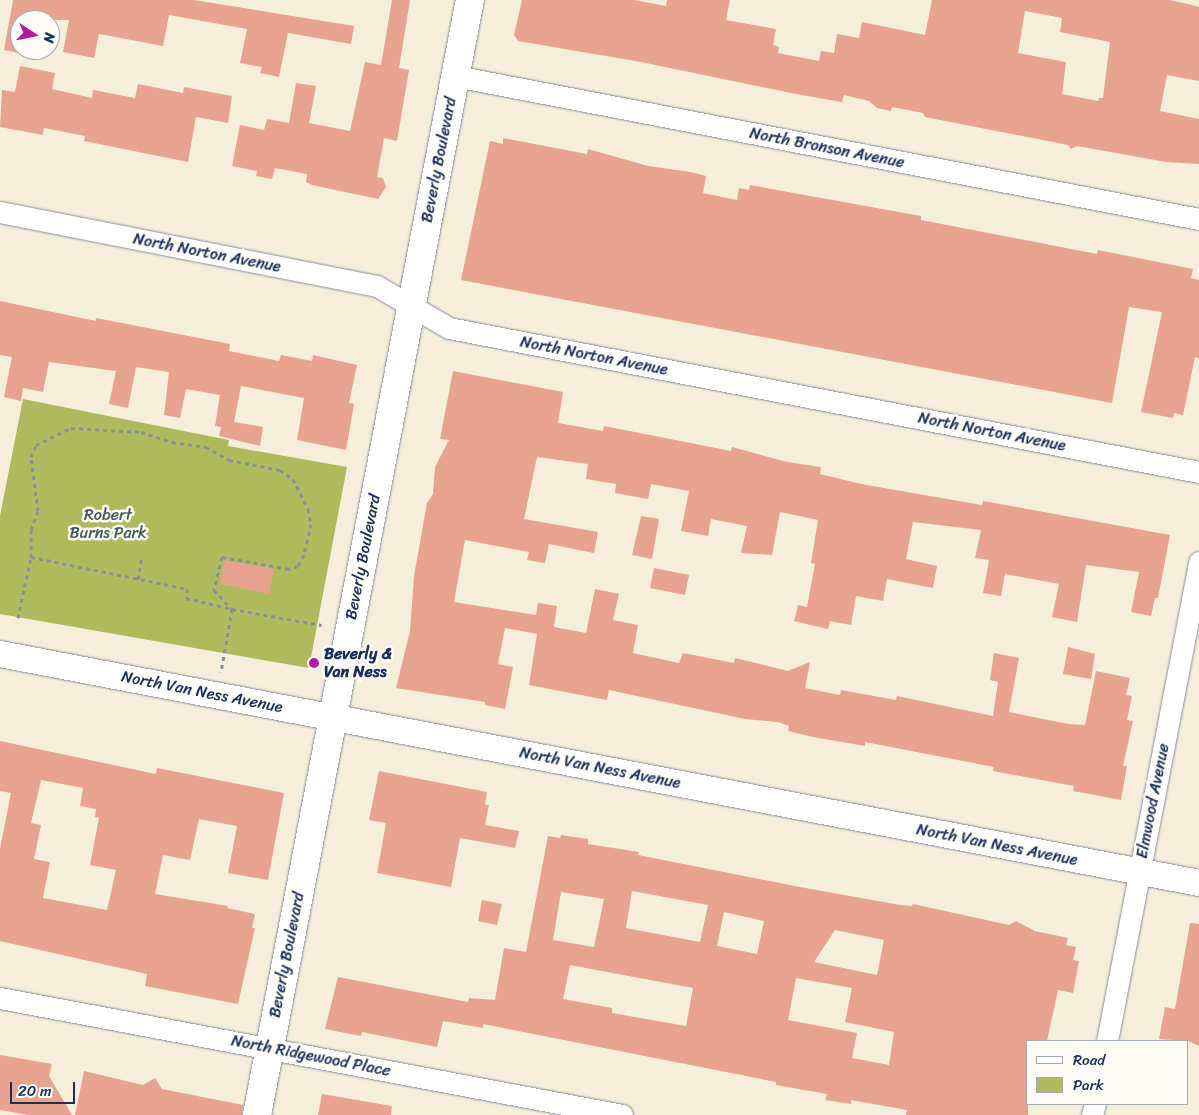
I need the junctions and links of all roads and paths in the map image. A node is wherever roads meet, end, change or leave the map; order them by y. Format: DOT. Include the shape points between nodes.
graph roads {
  1 [pos="470,0"];
  2 [pos="455,76"];
  3 [pos="0,212"];
  4 [pos="1199,218"];
  5 [pos="411,308"];
  6 [pos="1199,472"];
  7 [pos="31,557"];
  8 [pos="142,557"];
  9 [pos="1199,562"];
  10 [pos="138,579"];
  11 [pos="232,609"];
  12 [pos="18,618"];
  13 [pos="322,625"];
  14 [pos="0,654"];
  15 [pos="216,695"];
  16 [pos="332,717"];
  17 [pos="1139,872"];
  18 [pos="1199,883"];
  19 [pos="0,998"];
  20 [pos="1107,1040"];
  21 [pos="270,1048"];
  22 [pos="257,1115"];
  23 [pos="622,1115"];
  1 -- 2 [label="main road, Beverly Boulevard"];
  2 -- 4 [label="street, North Bronson Avenue"];
  2 -- 5 [label="main road, Beverly Boulevard"];
  3 -- 5 [label="street, North Norton Avenue" via="377,286"];
  5 -- 6 [label="street, North Norton Avenue" via="449,328"];
  5 -- 16 [label="main road, Beverly Boulevard"];
  7 -- 10 [label="path"];
  7 -- 11 [label="path" via="31,530 38,511 31,457 36,445 47,438 80,427 141,432 172,442 206,447 229,460 280,470 293,479 302,494 311,524 298,566 289,569 222,557 214,590"];
  7 -- 12 [label="path"];
  8 -- 10 [label="path"];
  9 -- 17 [label="street, Elmwood Avenue"];
  10 -- 11 [label="path" via="188,589 186,598"];
  11 -- 13 [label="path"];
  11 -- 15 [label="path"];
  14 -- 15 [label="street, North Van Ness Avenue"];
  15 -- 16 [label="street, North Van Ness Avenue"];
  16 -- 17 [label="street, North Van Ness Avenue"];
  16 -- 21 [label="main road, Beverly Boulevard"];
  17 -- 18 [label="street, North Van Ness Avenue"];
  17 -- 20 [label="street, Elmwood Avenue"];
  19 -- 21 [label="street, North Ridgewood Place"];
  21 -- 22 [label="main road, Beverly Boulevard"];
  21 -- 23 [label="street, North Ridgewood Place"];
}
